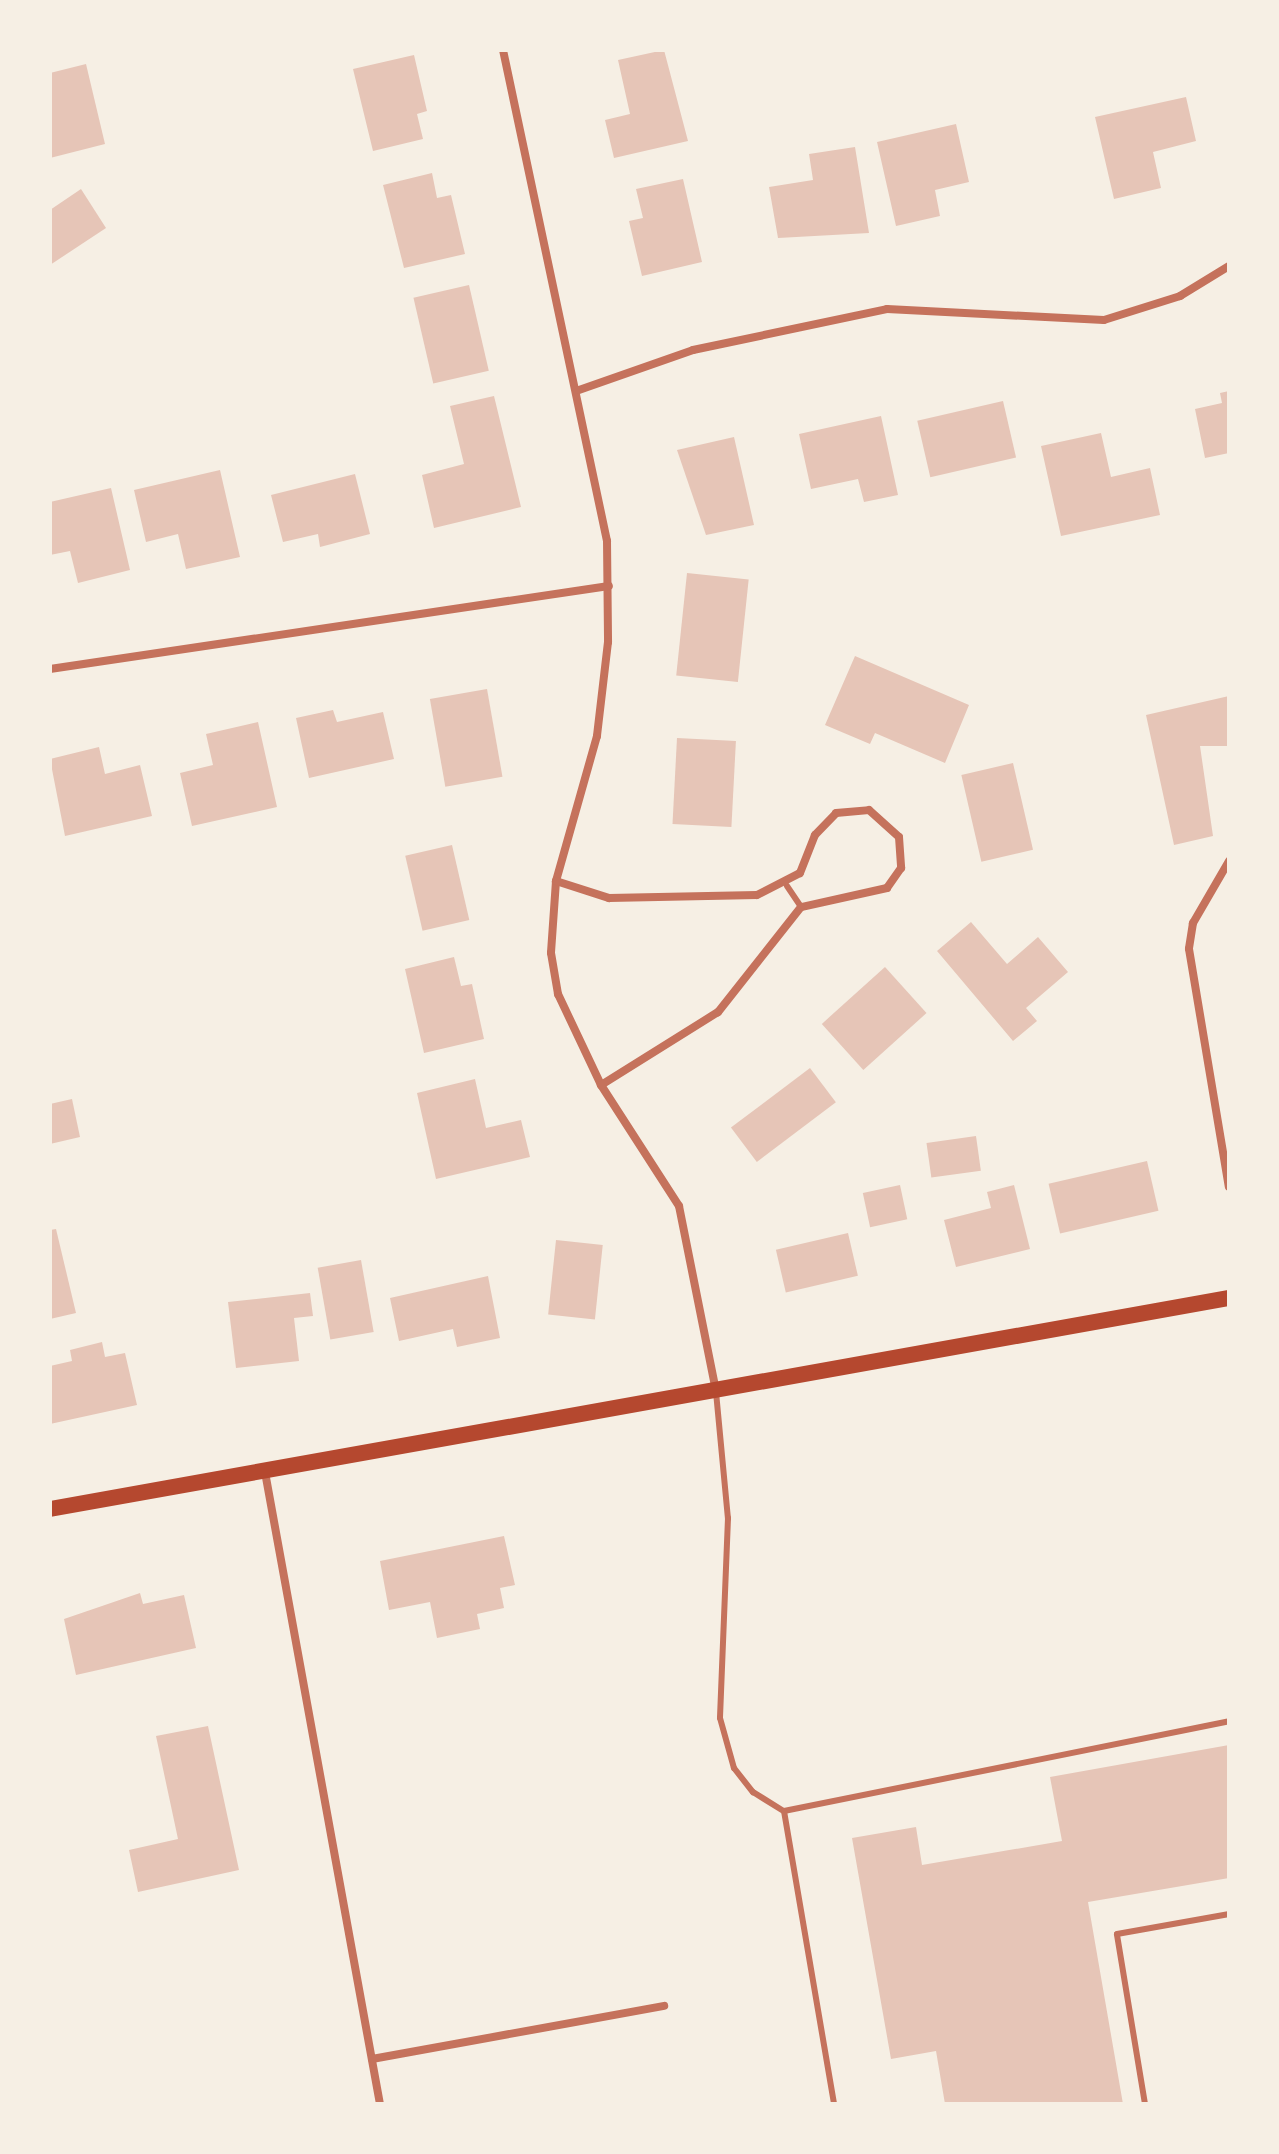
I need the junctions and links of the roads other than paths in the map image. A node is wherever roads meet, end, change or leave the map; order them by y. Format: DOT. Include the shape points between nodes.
graph roads {
  1 [pos="503,50"];
  2 [pos="1229,266"];
  3 [pos="579,390"];
  4 [pos="609,586"];
  5 [pos="50,669"];
  6 [pos="1229,861"];
  7 [pos="556,881"];
  8 [pos="787,886"];
  9 [pos="801,907"];
  10 [pos="601,1085"];
  11 [pos="1229,1187"];
  12 [pos="1229,1298"];
  13 [pos="716,1392"];
  14 [pos="265,1472"];
  15 [pos="50,1509"];
  16 [pos="1229,1721"];
  17 [pos="784,1811"];
  18 [pos="1229,1914"];
  19 [pos="664,2006"];
  20 [pos="372,2059"];
  21 [pos="380,2104"];
  22 [pos="834,2104"];
  23 [pos="1145,2104"];
  1 -- 3 [label="street"];
  2 -- 3 [label="street" via="1180,296 1104,320 887,309 693,350"];
  3 -- 4 [label="street" via="602,497"];
  4 -- 5 [label="street"];
  4 -- 7 [label="street" via="597,736"];
  6 -- 11 [label="street" via="1193,923 1189,949"];
  7 -- 8 [label="street" via="609,898 757,895"];
  7 -- 10 [label="street" via="551,953 558,994"];
  8 -- 9 [label="lane"];
  8 -- 9 [label="street" via="836,813 869,810 894,828 903,857 887,888"];
  9 -- 10 [label="street" via="718,1012"];
  10 -- 13 [label="street" via="679,1206"];
  12 -- 13 [label="main road"];
  13 -- 14 [label="main road"];
  13 -- 17 [label="lane" via="728,1518 720,1718 734,1768 753,1792"];
  14 -- 15 [label="main road"];
  14 -- 20 [label="street"];
  16 -- 17 [label="lane"];
  17 -- 22 [label="lane"];
  18 -- 23 [label="lane" via="1117,1934"];
  19 -- 20 [label="street"];
  20 -- 21 [label="street"];
}
